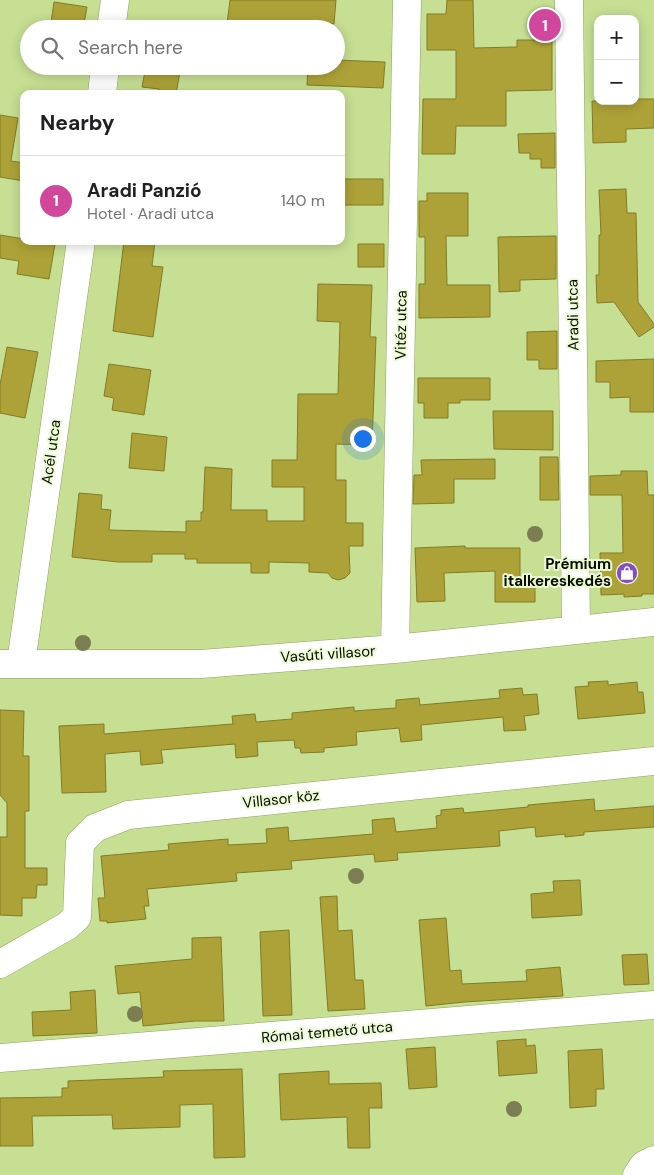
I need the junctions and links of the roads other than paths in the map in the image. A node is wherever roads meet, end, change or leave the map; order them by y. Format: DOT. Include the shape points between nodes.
graph roads {
  1 [pos="115,0"];
  2 [pos="407,0"];
  3 [pos="569,0"];
  4 [pos="112,20"];
  5 [pos="105,75"];
  6 [pos="103,90"];
  7 [pos="80,245"];
  8 [pos="654,622"];
  9 [pos="576,630"];
  10 [pos="395,649"];
  11 [pos="11,663"];
  12 [pos="654,760"];
  13 [pos="0,964"];
  14 [pos="654,1006"];
  15 [pos="0,1058"];
  16 [pos="654,1160"];
  17 [pos="637,1175"];
  1 -- 4 [label="street"];
  2 -- 10 [label="street, Vitéz utca"];
  3 -- 9 [label="street, Aradi utca"];
  5 -- 6 [label="street"];
  7 -- 11 [label="street, Acél utca"];
  8 -- 9 [label="street, Vasúti villasor"];
  9 -- 10 [label="street, Vasúti villasor"];
  10 -- 11 [label="street, Vasúti villasor" via="201,664"];
  12 -- 13 [label="street, Villasor köz" via="128,815 95,828 80,843 77,917"];
  14 -- 15 [label="street, Római temető utca"];
  16 -- 17 [label="street" via="644,1165"];
}
